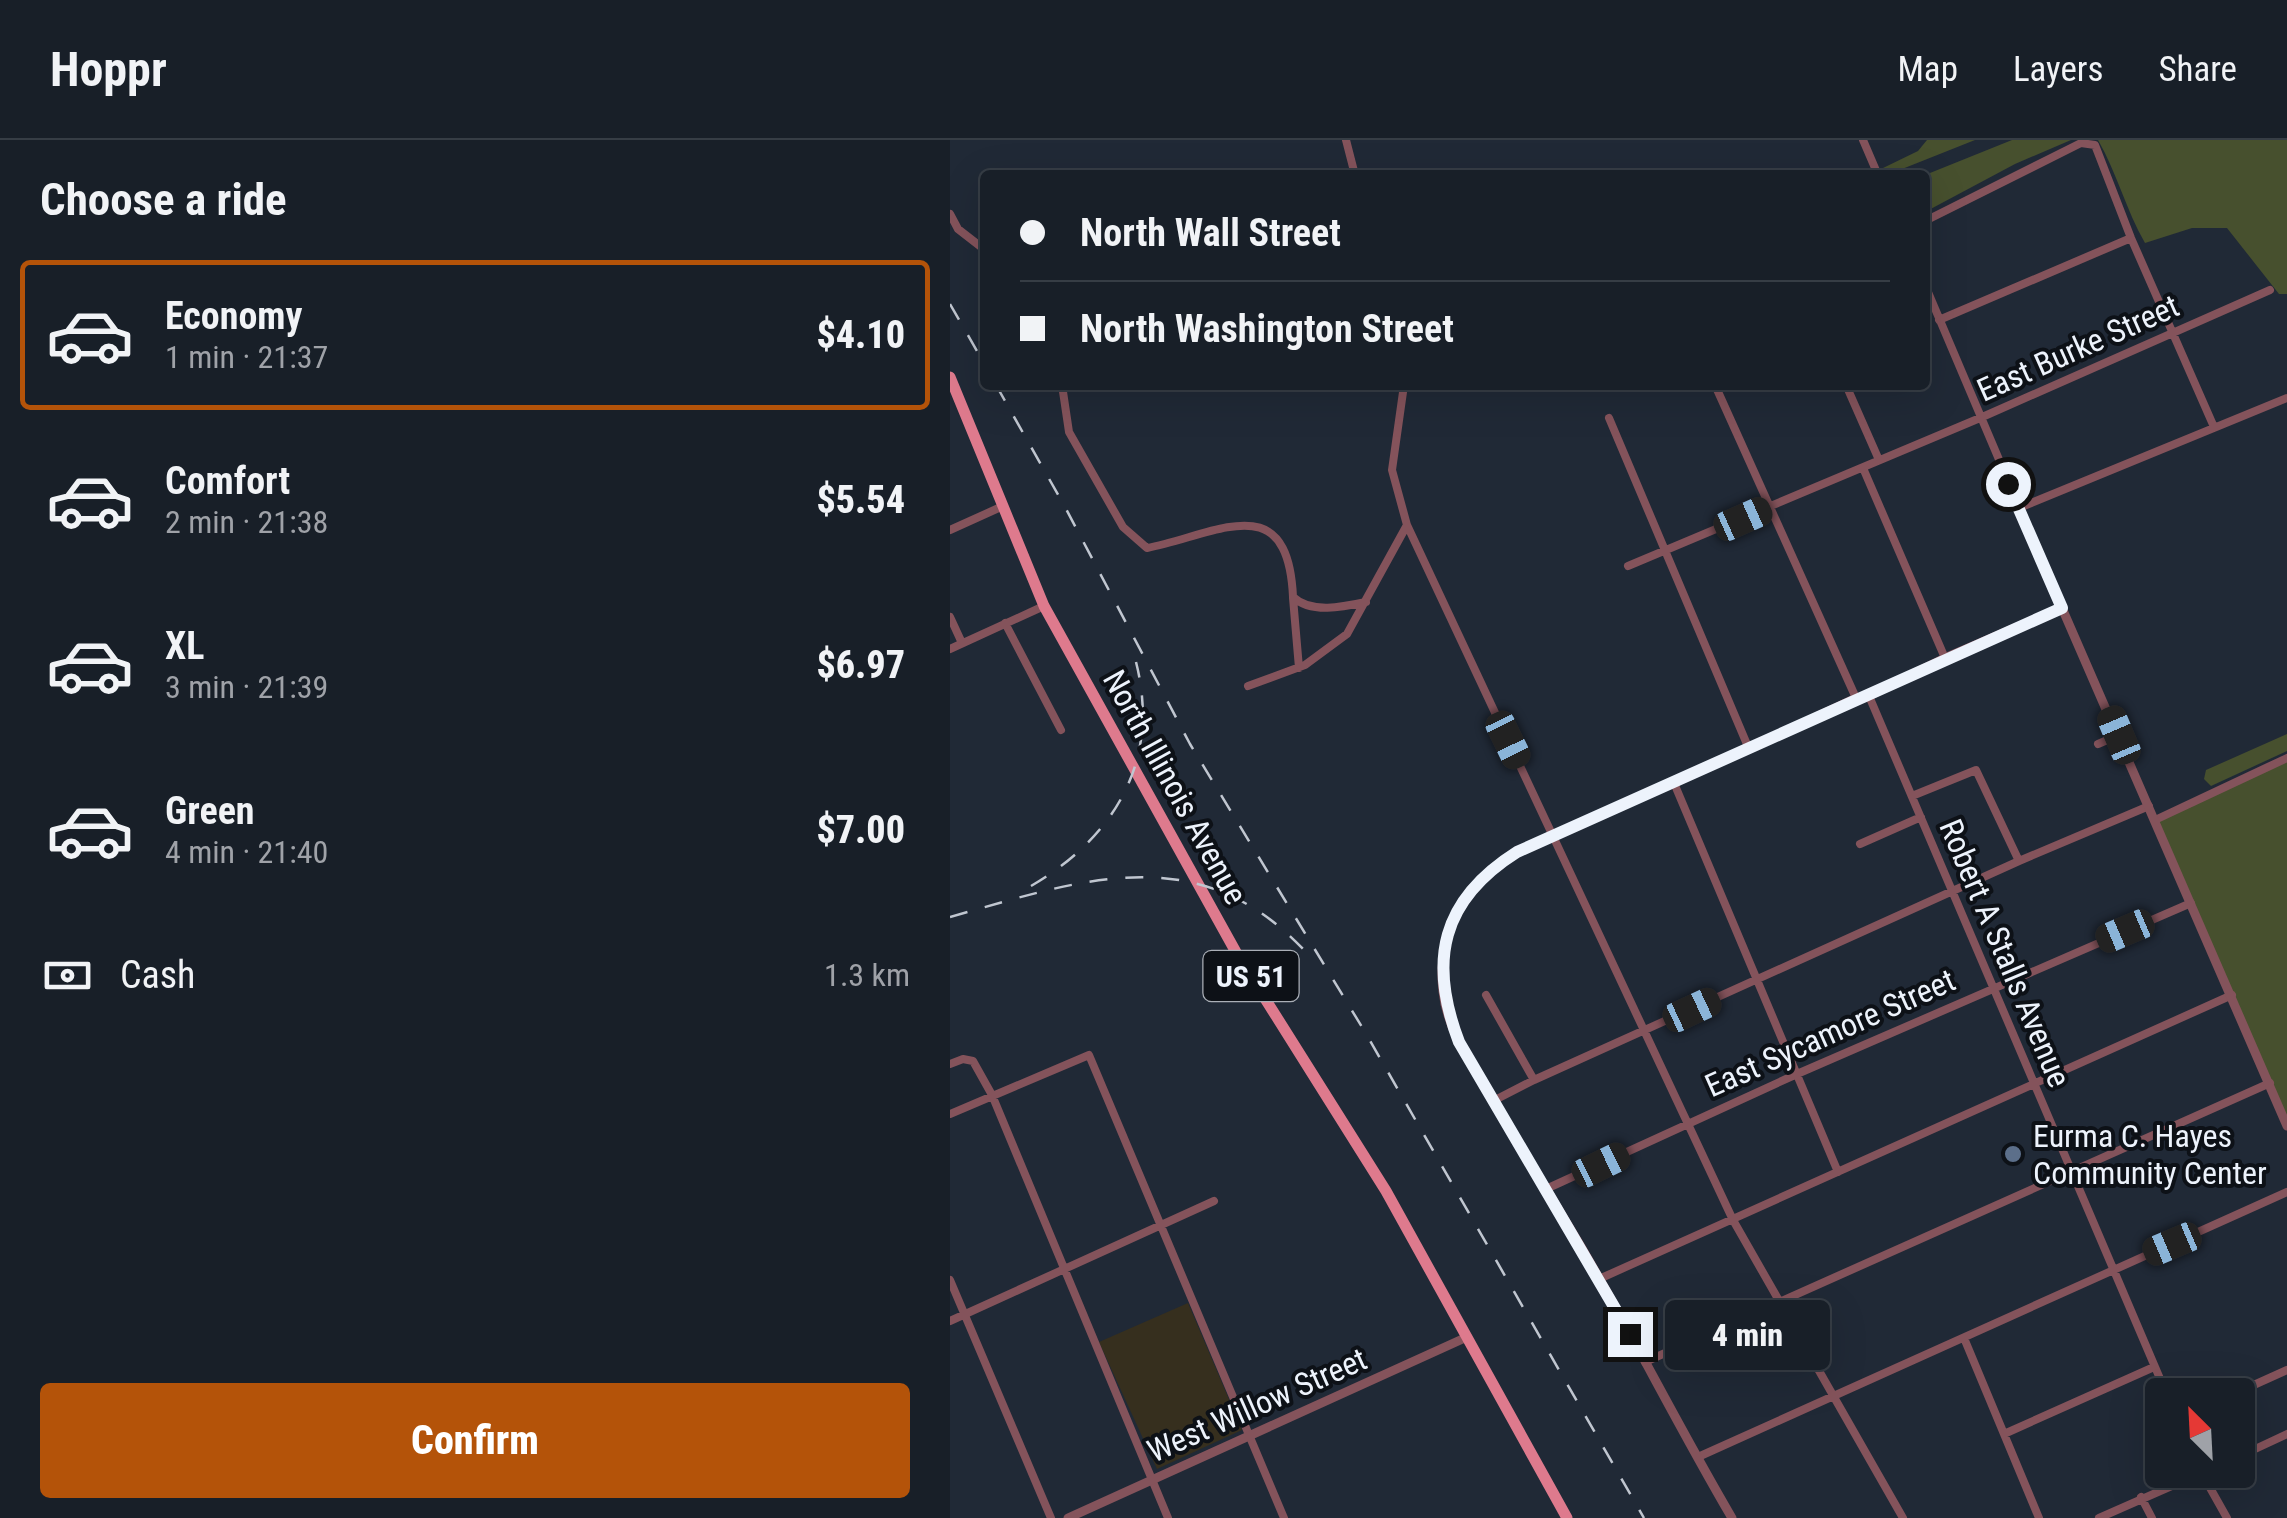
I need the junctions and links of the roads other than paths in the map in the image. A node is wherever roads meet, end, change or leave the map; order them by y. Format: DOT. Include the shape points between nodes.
graph roads {
  1 [pos="1346,140"];
  2 [pos="1863,140"];
  3 [pos="2089,142"];
  4 [pos="1354,170"];
  5 [pos="1876,170"];
  6 [pos="950,214"];
  7 [pos="1930,219"];
  8 [pos="2132,238"];
  9 [pos="980,246"];
  10 [pos="2270,290"];
  11 [pos="1930,298"];
  12 [pos="1939,320"];
  13 [pos="2172,334"];
  14 [pos="950,377"];
  15 [pos="1063,390"];
  16 [pos="1403,390"];
  17 [pos="1717,390"];
  18 [pos="1848,390"];
  19 [pos="2287,398"];
  20 [pos="1610,418"];
  21 [pos="1980,418"];
  22 [pos="2214,427"];
  23 [pos="1879,460"];
  24 [pos="1863,468"];
  25 [pos="1003,506"];
  26 [pos="1768,508"];
  27 [pos="2019,508"];
  28 [pos="1407,525"];
  29 [pos="950,530"];
  30 [pos="1665,552"];
  31 [pos="1628,566"];
  32 [pos="1293,596"];
  33 [pos="1366,602"];
  34 [pos="1044,606"];
  35 [pos="2062,608"];
  36 [pos="950,617"];
  37 [pos="1005,623"];
  38 [pos="962,643"];
  39 [pos="950,649"];
  40 [pos="1945,658"];
  41 [pos="1299,668"];
  42 [pos="1248,686"];
  43 [pos="1868,696"];
  44 [pos="1856,698"];
  45 [pos="1061,730"];
  46 [pos="2119,735"];
  47 [pos="2098,744"];
  48 [pos="1750,749"];
  49 [pos="2287,758"];
  50 [pos="1674,783"];
  51 [pos="1912,796"];
  52 [pos="2149,806"];
  53 [pos="1921,817"];
  54 [pos="2155,820"];
  55 [pos="1554,836"];
  56 [pos="1860,844"];
  57 [pos="2018,861"];
  58 [pos="1954,893"];
  59 [pos="2191,903"];
  60 [pos="1757,980"];
  61 [pos="1993,988"];
  62 [pos="2232,994"];
  63 [pos="1486,995"];
  64 [pos="1645,1032"];
  65 [pos="950,1064"];
  66 [pos="1797,1074"];
  67 [pos="1534,1080"];
  68 [pos="2270,1083"];
  69 [pos="2033,1084"];
  70 [pos="992,1094"];
  71 [pos="1493,1101"];
  72 [pos="950,1114"];
  73 [pos="1689,1122"];
  74 [pos="2287,1126"];
  75 [pos="1838,1172"];
  76 [pos="2072,1172"];
  77 [pos="1546,1189"];
  78 [pos="2287,1192"];
  79 [pos="1214,1201"];
  80 [pos="1732,1220"];
  81 [pos="1163,1226"];
  82 [pos="2114,1269"];
  83 [pos="1063,1271"];
  84 [pos="1599,1278"];
  85 [pos="950,1280"];
  86 [pos="1778,1303"];
  87 [pos="965,1315"];
  88 [pos="950,1321"];
  89 [pos="1467,1336"];
  90 [pos="1964,1338"];
  91 [pos="1645,1362"];
  92 [pos="2154,1367"];
  93 [pos="2287,1370"];
  94 [pos="2159,1378"];
  95 [pos="2255,1385"];
  96 [pos="1833,1398"];
  97 [pos="2004,1434"];
  98 [pos="2287,1434"];
  99 [pos="1251,1436"];
  100 [pos="2255,1449"];
  101 [pos="1698,1457"];
  102 [pos="1152,1480"];
  103 [pos="2163,1488"];
  104 [pos="2212,1488"];
  105 [pos="2140,1498"];
  106 [pos="1051,1518"];
  107 [pos="1068,1518"];
  108 [pos="1168,1518"];
  109 [pos="1284,1518"];
  110 [pos="1567,1518"];
  111 [pos="1732,1518"];
  112 [pos="1902,1518"];
  113 [pos="2039,1518"];
  114 [pos="2099,1518"];
  115 [pos="2152,1518"];
  116 [pos="2227,1518"];
  1 -- 4 [label="street"];
  2 -- 5 [label="street"];
  3 -- 7 [label="street"];
  3 -- 8 [label="street" via="2099,150"];
  6 -- 9 [label="street"];
  8 -- 12 [label="street"];
  8 -- 13 [label="street"];
  10 -- 13 [label="street, East Burke Street"];
  11 -- 12 [label="street"];
  12 -- 21 [label="street"];
  13 -- 21 [label="street, East Burke Street"];
  13 -- 22 [label="street"];
  14 -- 25 [label="main road, North Illinois Avenue / US 51"];
  15 -- 32 [label="street" via="1069,432 1135,541 1147,548 1260,525 1288,553"];
  16 -- 28 [label="street" via="1392,470"];
  17 -- 26 [label="street"];
  18 -- 23 [label="street"];
  19 -- 22 [label="street"];
  20 -- 30 [label="street"];
  21 -- 23 [label="street, East Burke Street"];
  21 -- 27 [label="street"];
  22 -- 27 [label="street"];
  23 -- 24 [label="street, East Burke Street"];
  24 -- 26 [label="street, East Burke Street"];
  24 -- 40 [label="street"];
  25 -- 29 [label="street"];
  25 -- 34 [label="main road, North Illinois Avenue / US 51"];
  26 -- 30 [label="street, East Burke Street"];
  26 -- 44 [label="street"];
  27 -- 35 [label="street"];
  28 -- 33 [label="street"];
  28 -- 55 [label="street"];
  30 -- 31 [label="street, East Burke Street"];
  30 -- 48 [label="street"];
  32 -- 33 [label="street" via="1300,604 1330,608"];
  32 -- 41 [label="street"];
  33 -- 41 [label="street" via="1347,634"];
  34 -- 37 [label="street"];
  34 -- 89 [label="main road, North Illinois Avenue / US 51" via="1237,954 1386,1191"];
  35 -- 40 [label="street"];
  35 -- 46 [label="street"];
  36 -- 38 [label="street"];
  37 -- 38 [label="street"];
  37 -- 45 [label="street"];
  38 -- 39 [label="street"];
  40 -- 43 [label="street"];
  41 -- 42 [label="street"];
  43 -- 44 [label="street"];
  43 -- 51 [label="street, Robert A Stalls Avenue"];
  44 -- 48 [label="street"];
  46 -- 47 [label="street"];
  46 -- 52 [label="street"];
  48 -- 50 [label="street"];
  49 -- 54 [label="street"];
  50 -- 55 [label="street"];
  50 -- 60 [label="street"];
  51 -- 53 [label="street, Robert A Stalls Avenue"];
  51 -- 57 [label="street" via="1976,770"];
  52 -- 54 [label="street"];
  52 -- 57 [label="street"];
  53 -- 56 [label="street"];
  53 -- 58 [label="street, Robert A Stalls Avenue"];
  54 -- 59 [label="street"];
  55 -- 64 [label="street"];
  55 -- 71 [label="street" via="1505,860 1474,886 1452,925 1444,958 1445,1004"];
  57 -- 58 [label="street"];
  58 -- 60 [label="street"];
  58 -- 61 [label="street, Robert A Stalls Avenue"];
  59 -- 61 [label="street, East Sycamore Street"];
  59 -- 62 [label="street"];
  60 -- 64 [label="street"];
  60 -- 66 [label="street"];
  61 -- 66 [label="street, East Sycamore Street"];
  61 -- 69 [label="street, Robert A Stalls Avenue"];
  62 -- 68 [label="street"];
  62 -- 69 [label="street"];
  63 -- 67 [label="street"];
  64 -- 67 [label="street"];
  64 -- 73 [label="street"];
  65 -- 70 [label="street" via="973,1061"];
  66 -- 73 [label="street, East Sycamore Street"];
  66 -- 75 [label="street"];
  67 -- 71 [label="street"];
  68 -- 74 [label="street"];
  68 -- 76 [label="street"];
  69 -- 75 [label="street"];
  69 -- 76 [label="street, Robert A Stalls Avenue"];
  70 -- 72 [label="street"];
  70 -- 81 [label="street" via="1089,1055"];
  70 -- 83 [label="street"];
  71 -- 77 [label="street"];
  73 -- 77 [label="street, East Sycamore Street"];
  73 -- 80 [label="street"];
  75 -- 80 [label="street"];
  76 -- 82 [label="street, Robert A Stalls Avenue"];
  76 -- 86 [label="street"];
  77 -- 84 [label="street"];
  78 -- 82 [label="street"];
  79 -- 81 [label="street"];
  80 -- 84 [label="street"];
  80 -- 86 [label="street"];
  81 -- 83 [label="street"];
  81 -- 99 [label="street"];
  82 -- 90 [label="street"];
  82 -- 92 [label="street, Robert A Stalls Avenue"];
  83 -- 87 [label="street"];
  83 -- 102 [label="street"];
  84 -- 91 [label="street"];
  85 -- 87 [label="street"];
  86 -- 91 [label="street"];
  86 -- 96 [label="street"];
  87 -- 88 [label="street"];
  87 -- 106 [label="street"];
  89 -- 99 [label="street, West Willow Street"];
  89 -- 110 [label="main road, North Illinois Avenue / US 51"];
  90 -- 96 [label="street"];
  90 -- 97 [label="street"];
  91 -- 101 [label="street"];
  92 -- 94 [label="street, Robert A Stalls Avenue"];
  92 -- 97 [label="street"];
  93 -- 95 [label="street"];
  96 -- 101 [label="street"];
  96 -- 112 [label="street"];
  97 -- 113 [label="street"];
  98 -- 100 [label="street"];
  99 -- 102 [label="street, West Willow Street"];
  99 -- 109 [label="street"];
  101 -- 111 [label="street"];
  102 -- 107 [label="street, West Willow Street"];
  102 -- 108 [label="street"];
  103 -- 105 [label="street"];
  104 -- 116 [label="street"];
  105 -- 114 [label="street"];
  105 -- 115 [label="street"];
}
